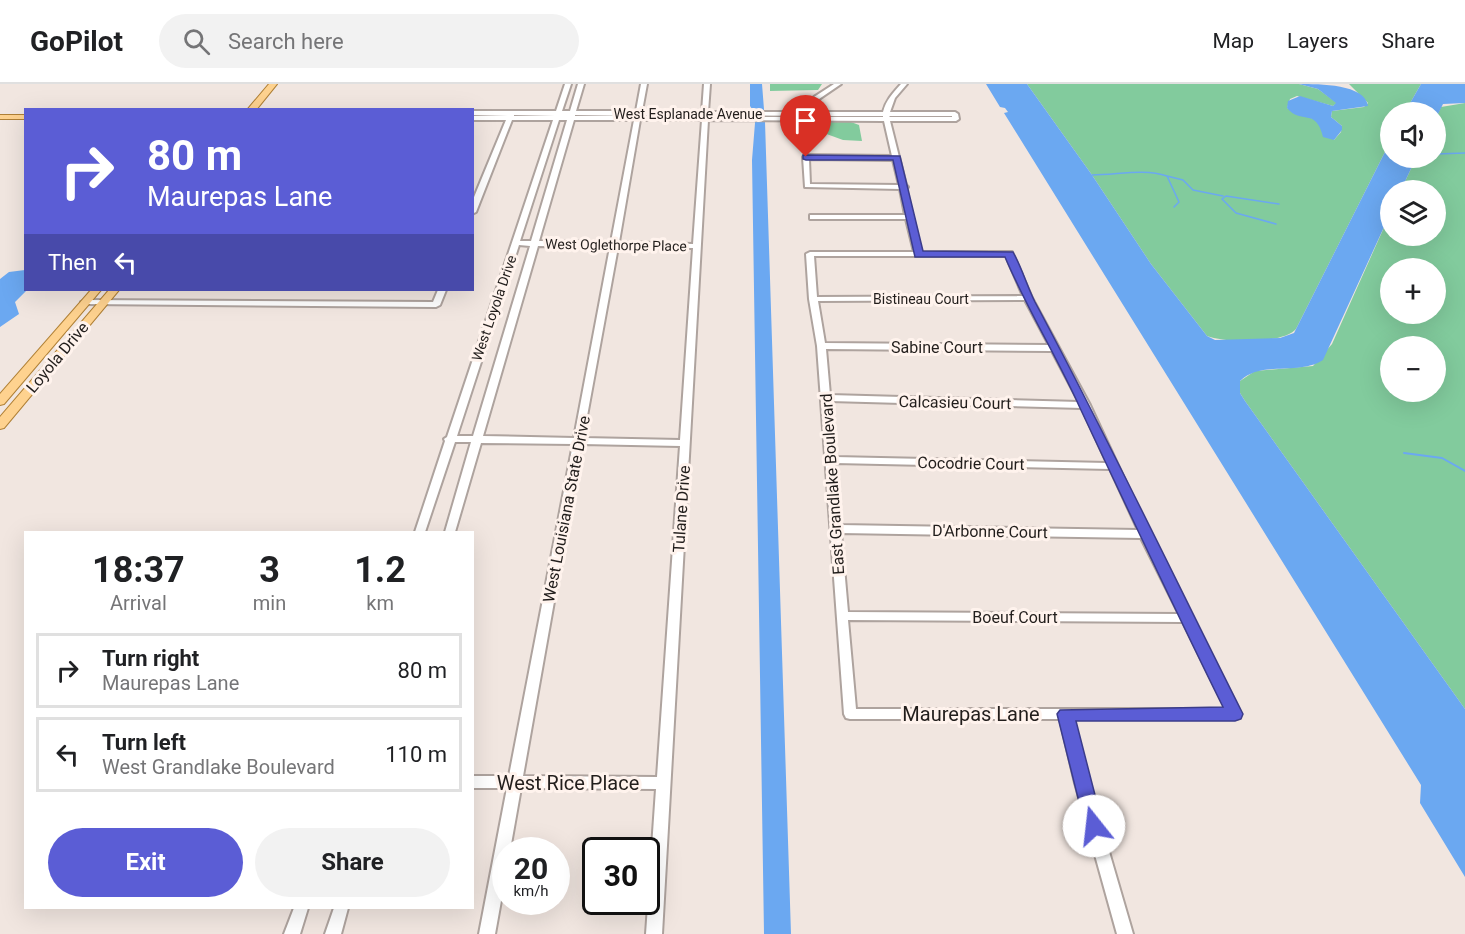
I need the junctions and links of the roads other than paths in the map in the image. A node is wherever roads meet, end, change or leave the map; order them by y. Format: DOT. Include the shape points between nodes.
graph roads {
  1 [pos="273,84"];
  2 [pos="284,84"];
  3 [pos="568,84"];
  4 [pos="581,84"];
  5 [pos="644,84"];
  6 [pos="707,84"];
  7 [pos="838,84"];
  8 [pos="904,84"];
  9 [pos="260,106"];
  10 [pos="0,112"];
  11 [pos="24,112"];
  12 [pos="474,113"];
  13 [pos="512,115"];
  14 [pos="558,115"];
  15 [pos="573,116"];
  16 [pos="638,116"];
  17 [pos="705,116"];
  18 [pos="0,117"];
  19 [pos="24,117"];
  20 [pos="474,117"];
  21 [pos="816,117"];
  22 [pos="887,117"];
  23 [pos="897,158"];
  24 [pos="904,186"];
  25 [pos="474,207"];
  26 [pos="813,217"];
  27 [pos="910,217"];
  28 [pos="516,243"];
  29 [pos="535,244"];
  30 [pos="614,244"];
  31 [pos="697,246"];
  32 [pos="918,255"];
  33 [pos="95,291"];
  34 [pos="113,291"];
  35 [pos="442,291"];
  36 [pos="1028,298"];
  37 [pos="813,299"];
  38 [pos="85,302"];
  39 [pos="102,303"];
  40 [pos="821,346"];
  41 [pos="1053,348"];
  42 [pos="26,371"];
  43 [pos="45,371"];
  44 [pos="825,399"];
  45 [pos="0,401"];
  46 [pos="1085,405"];
  47 [pos="0,425"];
  48 [pos="449,440"];
  49 [pos="476,441"];
  50 [pos="579,442"];
  51 [pos="685,442"];
  52 [pos="830,460"];
  53 [pos="1112,466"];
  54 [pos="836,529"];
  55 [pos="420,531"];
  56 [pos="450,531"];
  57 [pos="1145,534"];
  58 [pos="842,616"];
  59 [pos="1187,618"];
  60 [pos="850,714"];
  61 [pos="1065,714"];
  62 [pos="474,782"];
  63 [pos="513,783"];
  64 [pos="663,783"];
  65 [pos="301,909"];
  66 [pos="341,909"];
  67 [pos="292,934"];
  68 [pos="333,934"];
  69 [pos="487,934"];
  70 [pos="654,934"];
  71 [pos="1125,934"];
  1 -- 9 [label="main road"];
  2 -- 9 [label="main road"];
  3 -- 14 [label="street, West Loyola Drive"];
  4 -- 15 [label="street, West Loyola Drive"];
  5 -- 16 [label="street, West Louisiana State Drive"];
  6 -- 17 [label="street, Tulane Drive"];
  7 -- 21 [label="street" via="816,98"];
  8 -- 22 [label="street" via="887,106"];
  10 -- 11 [label="main road"];
  12 -- 13 [label="street, West Esplanade Avenue"];
  13 -- 14 [label="street, West Esplanade Avenue"];
  13 -- 20 [label="street, West Esplanade Avenue"];
  13 -- 25 [label="street"];
  14 -- 15 [label="street, West Esplanade Avenue"];
  14 -- 28 [label="street, West Loyola Drive"];
  15 -- 16 [label="street, West Esplanade Avenue"];
  15 -- 29 [label="street, West Loyola Drive"];
  16 -- 17 [label="street, West Esplanade Avenue"];
  16 -- 30 [label="street, West Louisiana State Drive"];
  17 -- 21 [label="street, West Esplanade Avenue"];
  17 -- 31 [label="street, Tulane Drive"];
  18 -- 19 [label="main road"];
  21 -- 22 [label="street, West Esplanade Avenue"];
  22 -- 22 [label="street, West Esplanade Avenue" via="956,119 955,114"];
  22 -- 23 [label="street"];
  23 -- 24 [label="street"];
  23 -- 24 [label="street" via="806,157 807,186"];
  24 -- 27 [label="street"];
  26 -- 27 [label="street"];
  27 -- 32 [label="street"];
  28 -- 29 [label="street, West Oglethorpe Place"];
  28 -- 48 [label="street, West Loyola Drive"];
  29 -- 30 [label="street, West Oglethorpe Place"];
  29 -- 49 [label="street, West Loyola Drive"];
  30 -- 31 [label="street, West Oglethorpe Place"];
  30 -- 50 [label="street, West Louisiana State Drive"];
  31 -- 51 [label="street, Tulane Drive"];
  32 -- 36 [label="street" via="1009,254"];
  32 -- 37 [label="street, East Grandlake Boulevard" via="810,254"];
  33 -- 38 [label="main road, Loyola Drive"];
  34 -- 39 [label="main road, Loyola Drive"];
  35 -- 39 [label="street" via="436,304"];
  36 -- 37 [label="street, Bistineau Court"];
  36 -- 41 [label="street"];
  37 -- 40 [label="street, East Grandlake Boulevard"];
  38 -- 39 [label="street"];
  38 -- 42 [label="main road, Loyola Drive"];
  39 -- 43 [label="main road, Loyola Drive"];
  40 -- 41 [label="street, Sabine Court"];
  40 -- 44 [label="street, East Grandlake Boulevard"];
  41 -- 46 [label="street"];
  42 -- 43 [label="main road"];
  42 -- 45 [label="main road, Loyola Drive"];
  43 -- 47 [label="main road, Loyola Drive"];
  44 -- 46 [label="street, Calcasieu Court"];
  44 -- 52 [label="street, East Grandlake Boulevard"];
  46 -- 53 [label="street"];
  48 -- 49 [label="street"];
  48 -- 55 [label="street, West Loyola Drive"];
  49 -- 50 [label="street"];
  49 -- 56 [label="street, West Loyola Drive"];
  50 -- 51 [label="street"];
  50 -- 63 [label="street, West Louisiana State Drive"];
  51 -- 64 [label="street, Tulane Drive"];
  52 -- 53 [label="street, Cocodrie Court"];
  52 -- 54 [label="street, East Grandlake Boulevard"];
  53 -- 57 [label="street"];
  54 -- 57 [label="street, D'Arbonne Court"];
  54 -- 58 [label="street, East Grandlake Boulevard"];
  57 -- 59 [label="street"];
  58 -- 59 [label="street, Boeuf Court"];
  58 -- 60 [label="street, East Grandlake Boulevard"];
  59 -- 61 [label="street, Maurepas Lane" via="1235,714"];
  60 -- 61 [label="street, Maurepas Lane"];
  61 -- 71 [label="street"];
  62 -- 63 [label="street, West Rice Place"];
  63 -- 64 [label="street, West Rice Place"];
  63 -- 69 [label="street, West Louisiana State Drive"];
  64 -- 70 [label="street, Tulane Drive"];
  65 -- 67 [label="street"];
  66 -- 68 [label="street"];
}
